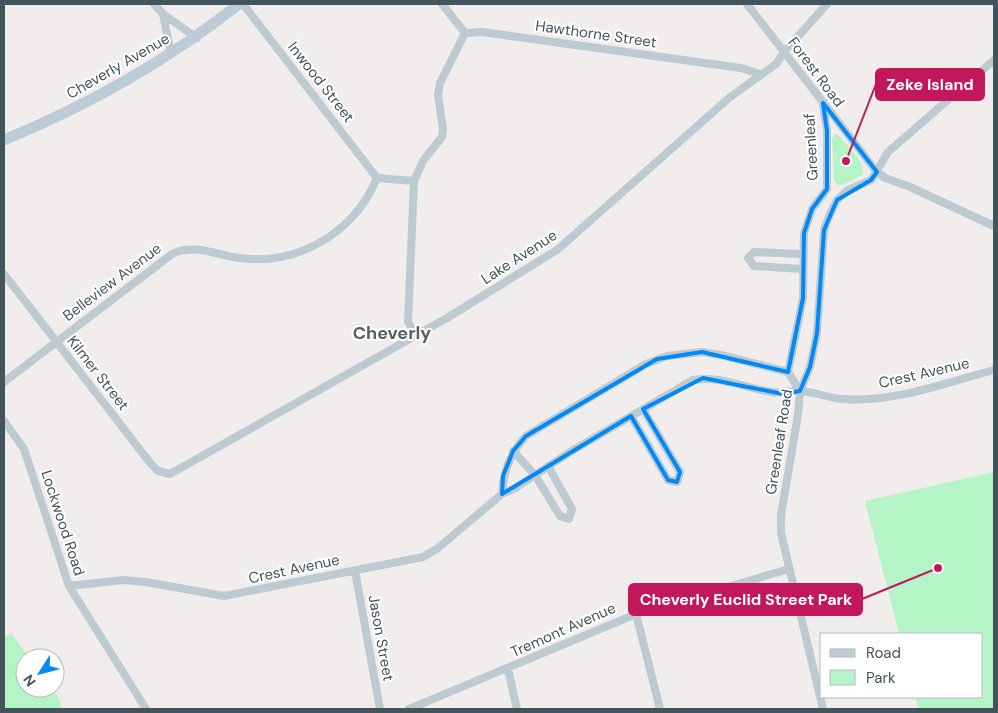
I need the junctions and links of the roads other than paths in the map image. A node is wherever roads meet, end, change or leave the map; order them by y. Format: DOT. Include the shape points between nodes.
graph roads {
  1 [pos="154,4"];
  2 [pos="241,4"];
  3 [pos="442,4"];
  4 [pos="747,4"];
  5 [pos="827,4"];
  6 [pos="163,14"];
  7 [pos="465,33"];
  8 [pos="197,38"];
  9 [pos="784,52"];
  10 [pos="171,54"];
  11 [pos="994,60"];
  12 [pos="760,74"];
  13 [pos="823,103"];
  14 [pos="4,140"];
  15 [pos="877,172"];
  16 [pos="377,178"];
  17 [pos="414,181"];
  18 [pos="826,189"];
  19 [pos="837,200"];
  20 [pos="994,226"];
  21 [pos="802,254"];
  22 [pos="802,269"];
  23 [pos="4,274"];
  24 [pos="416,336"];
  25 [pos="56,342"];
  26 [pos="994,370"];
  27 [pos="788,372"];
  28 [pos="4,382"];
  29 [pos="800,391"];
  30 [pos="643,409"];
  31 [pos="631,416"];
  32 [pos="4,421"];
  33 [pos="514,451"];
  34 [pos="548,466"];
  35 [pos="179,470"];
  36 [pos="535,474"];
  37 [pos="502,494"];
  38 [pos="788,569"];
  39 [pos="355,570"];
  40 [pos="69,586"];
  41 [pos="636,614"];
  42 [pos="508,669"];
  43 [pos="820,697"];
  44 [pos="146,709"];
  45 [pos="380,709"];
  46 [pos="409,709"];
  47 [pos="517,709"];
  48 [pos="660,709"];
  1 -- 6 [label="street"];
  2 -- 8 [label="street, Cheverly Avenue"];
  2 -- 16 [label="street, Inwood Street"];
  3 -- 7 [label="street"];
  4 -- 9 [label="street, Forest Road"];
  5 -- 9 [label="street, Lake Avenue"];
  6 -- 8 [label="street"];
  6 -- 10 [label="street"];
  7 -- 12 [label="street, Hawthorne Street" via="482,32 731,66"];
  7 -- 17 [label="street" via="440,83 442,137 423,161"];
  8 -- 10 [label="street, Cheverly Avenue"];
  9 -- 12 [label="street, Lake Avenue" via="776,64"];
  9 -- 13 [label="street, Forest Road"];
  10 -- 14 [label="street, Cheverly Avenue" via="106,94"];
  11 -- 15 [label="street" via="888,152"];
  12 -- 24 [label="street, Lake Avenue" via="684,136 558,250"];
  13 -- 15 [label="street, Forest Road"];
  13 -- 18 [label="street, Greenleaf" via="827,131"];
  15 -- 19 [label="street" via="871,180 848,190"];
  15 -- 20 [label="street, Forest Road"];
  16 -- 17 [label="street"];
  16 -- 25 [label="street, Belleview Avenue" via="372,192 350,219 315,246 293,254 258,259 180,250 152,267"];
  17 -- 24 [label="street" via="408,322"];
  18 -- 19 [label="street"];
  18 -- 21 [label="street, Greenleaf Road" via="807,221"];
  19 -- 29 [label="street, Greenleaf Road" via="824,230 817,333 810,368"];
  21 -- 22 [label="street, Greenleaf Road"];
  21 -- 22 [label="street" via="754,252 748,258 754,266"];
  22 -- 27 [label="street, Greenleaf Road" via="801,306"];
  23 -- 25 [label="street, Kilmer Street"];
  24 -- 35 [label="street, Lake Avenue"];
  25 -- 28 [label="street, Belleview Avenue"];
  25 -- 35 [label="street, Kilmer Street" via="151,464 165,474"];
  26 -- 29 [label="street, Crest Avenue" via="891,396 842,399"];
  27 -- 29 [label="street"];
  27 -- 33 [label="street" via="702,352 667,356 646,364 526,436"];
  29 -- 30 [label="street, Crest Avenue" via="783,394 703,378 684,385"];
  29 -- 38 [label="street, Greenleaf Road" via="781,516 780,533"];
  30 -- 31 [label="street, Crest Avenue"];
  30 -- 31 [label="street" via="680,472 677,482 668,480"];
  31 -- 34 [label="street, Crest Avenue"];
  32 -- 40 [label="street, Lockwood Road" via="30,465"];
  33 -- 36 [label="street"];
  33 -- 37 [label="street" via="503,476"];
  34 -- 36 [label="street, Crest Avenue"];
  34 -- 36 [label="street" via="572,509 569,519 560,516"];
  36 -- 37 [label="street, Crest Avenue" via="514,490"];
  37 -- 39 [label="street, Crest Avenue" via="428,555"];
  38 -- 41 [label="street, Tremont Avenue"];
  38 -- 43 [label="street, Greenleaf Road"];
  39 -- 40 [label="street, Crest Avenue" via="224,596 123,580"];
  39 -- 45 [label="street, Jason Street"];
  40 -- 44 [label="street, Lockwood Road"];
  41 -- 42 [label="street, Tremont Avenue"];
  41 -- 48 [label="street"];
  42 -- 46 [label="street, Tremont Avenue"];
  42 -- 47 [label="street"];
}
